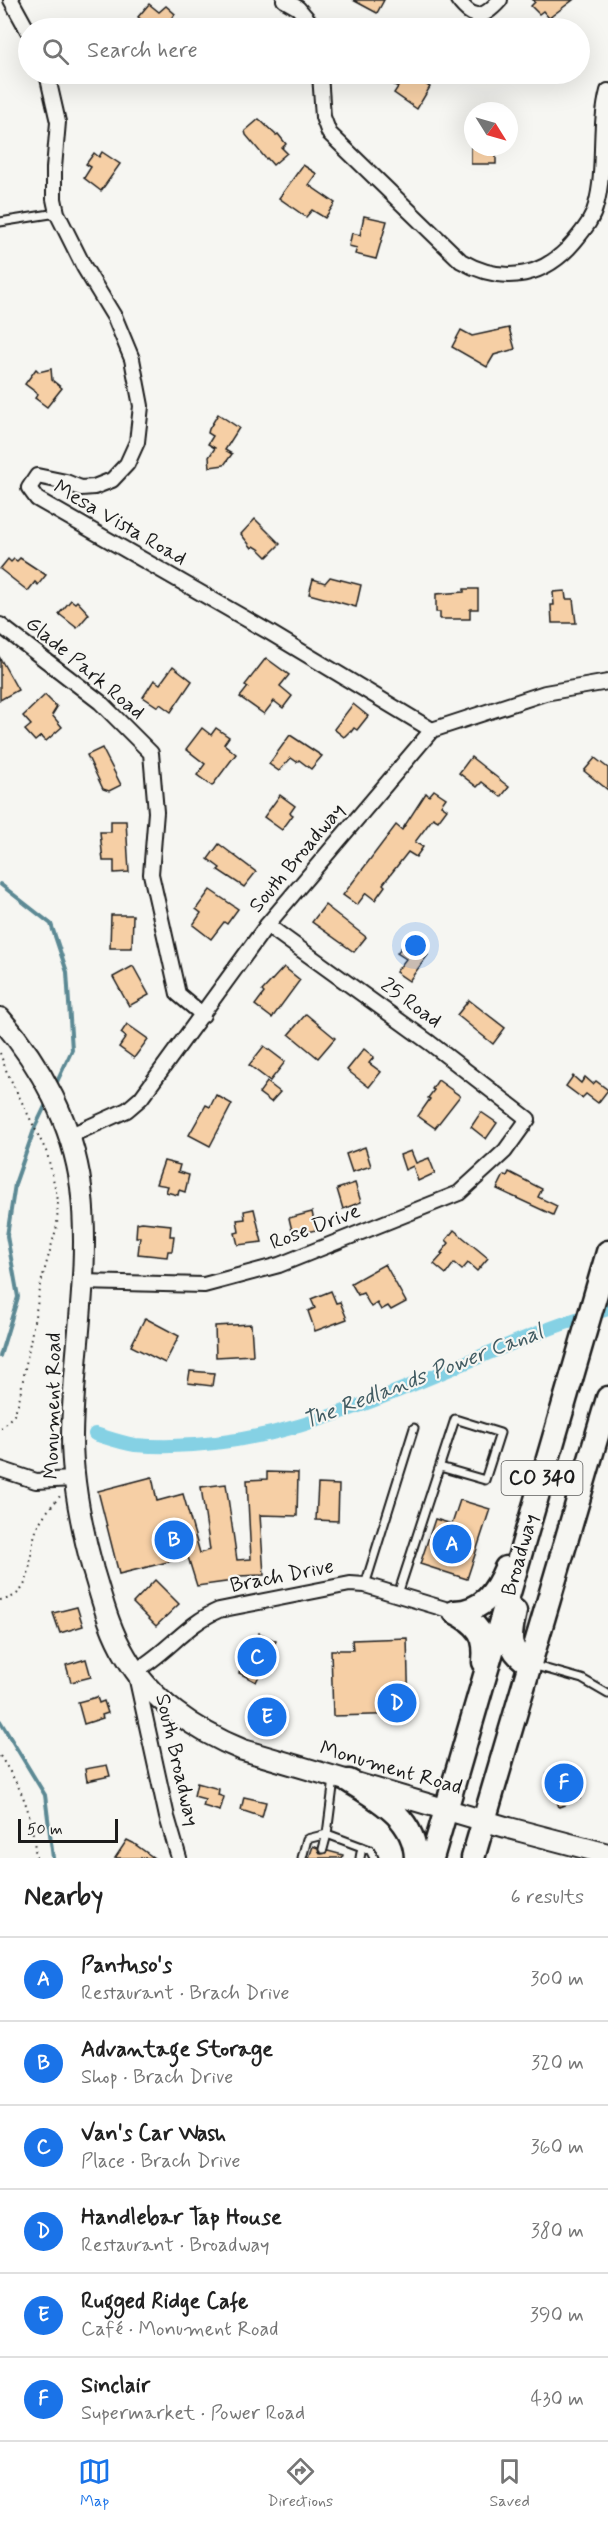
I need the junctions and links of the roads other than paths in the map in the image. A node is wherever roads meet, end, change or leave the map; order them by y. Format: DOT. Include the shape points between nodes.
graph roads {
  1 [pos="11,0"];
  2 [pos="284,0"];
  3 [pos="458,0"];
  4 [pos="500,0"];
  5 [pos="21,18"];
  6 [pos="308,18"];
  7 [pos="49,84"];
  8 [pos="321,84"];
  9 [pos="608,91"];
  10 [pos="57,213"];
  11 [pos="0,222"];
  12 [pos="0,625"];
  13 [pos="608,682"];
  14 [pos="432,730"];
  15 [pos="267,926"];
  16 [pos="203,1015"];
  17 [pos="0,1018"];
  18 [pos="528,1119"];
  19 [pos="69,1136"];
  20 [pos="608,1252"];
  21 [pos="82,1282"];
  22 [pos="608,1398"];
  23 [pos="414,1428"];
  24 [pos="440,1467"];
  25 [pos="1,1469"];
  26 [pos="73,1479"];
  27 [pos="540,1486"];
  28 [pos="365,1585"];
  29 [pos="398,1594"];
  30 [pos="455,1612"];
  31 [pos="530,1664"];
  32 [pos="135,1671"];
  33 [pos="608,1694"];
  34 [pos="477,1701"];
  35 [pos="341,1779"];
  36 [pos="446,1810"];
  37 [pos="484,1821"];
  38 [pos="327,1834"];
  39 [pos="362,1847"];
  40 [pos="323,1849"];
  41 [pos="608,1854"];
  42 [pos="179,1858"];
  43 [pos="302,1858"];
  44 [pos="360,1858"];
  45 [pos="375,1858"];
  46 [pos="416,1858"];
  47 [pos="432,1858"];
  48 [pos="473,1858"];
  1 -- 5 [label="street"];
  2 -- 6 [label="street"];
  3 -- 4 [label="street" via="472,14 480,15 487,14"];
  7 -- 10 [label="street, Mesa Vista Road" via="58,122 54,168"];
  8 -- 9 [label="street" via="323,117 329,133 461,261 477,270 508,276 529,273 558,260 589,224 597,205"];
  10 -- 11 [label="lane"];
  10 -- 14 [label="street, Mesa Vista Road" via="115,318 132,359 141,406 137,442 128,464 112,480 81,488 37,476 29,488 33,494"];
  12 -- 16 [label="street, Glade Park Road" via="100,702 151,753 156,812 151,874 178,994"];
  13 -- 14 [label="street" via="545,693"];
  14 -- 15 [label="street, South Broadway"];
  15 -- 16 [label="street, South Broadway"];
  15 -- 18 [label="street, 25 Road" via="430,1042"];
  16 -- 19 [label="street, South Broadway" via="141,1098 127,1110"];
  17 -- 19 [label="main road, Monument Road" via="39,1071"];
  18 -- 21 [label="street, Rose Drive" via="505,1151 459,1193 279,1265 204,1285"];
  19 -- 21 [label="main road, Monument Road" via="84,1227"];
  20 -- 27 [label="main road, Broadway / CO 340"];
  21 -- 26 [label="main road, Monument Road"];
  22 -- 31 [label="main road, Broadway / CO 340"];
  23 -- 28 [label="lane"];
  24 -- 24 [label="lane" via="455,1419 500,1433 485,1480"];
  24 -- 29 [label="lane"];
  25 -- 26 [label="street" via="36,1481"];
  26 -- 32 [label="main road, Monument Road" via="105,1612"];
  27 -- 30 [label="main road" via="495,1591 473,1608"];
  27 -- 31 [label="main road" via="510,1638 515,1653"];
  27 -- 34 [label="main road, Broadway / CO 340"];
  28 -- 29 [label="street, Brach Drive"];
  28 -- 32 [label="street, Brach Drive" via="330,1587 219,1610 195,1623"];
  29 -- 30 [label="street, Brach Drive"];
  30 -- 34 [label="main road" via="476,1625 485,1643"];
  31 -- 33 [label="lane" via="582,1679"];
  31 -- 37 [label="main road, Broadway / CO 340"];
  32 -- 35 [label="main road, Monument Road" via="164,1702 220,1741"];
  32 -- 42 [label="street, South Broadway"];
  34 -- 36 [label="main road, Broadway / CO 340"];
  35 -- 36 [label="main road, Monument Road"];
  35 -- 38 [label="lane"];
  35 -- 46 [label="main road" via="381,1801 401,1820 413,1840"];
  36 -- 37 [label="main road, Monument Road"];
  36 -- 47 [label="main road, Broadway / CO 340"];
  37 -- 41 [label="main road, Monument Road"];
  37 -- 48 [label="main road, Broadway / CO 340"];
  38 -- 39 [label="lane"];
  38 -- 40 [label="lane"];
  38 -- 43 [label="lane" via="307,1839"];
  39 -- 44 [label="lane"];
  39 -- 45 [label="lane"];
}
